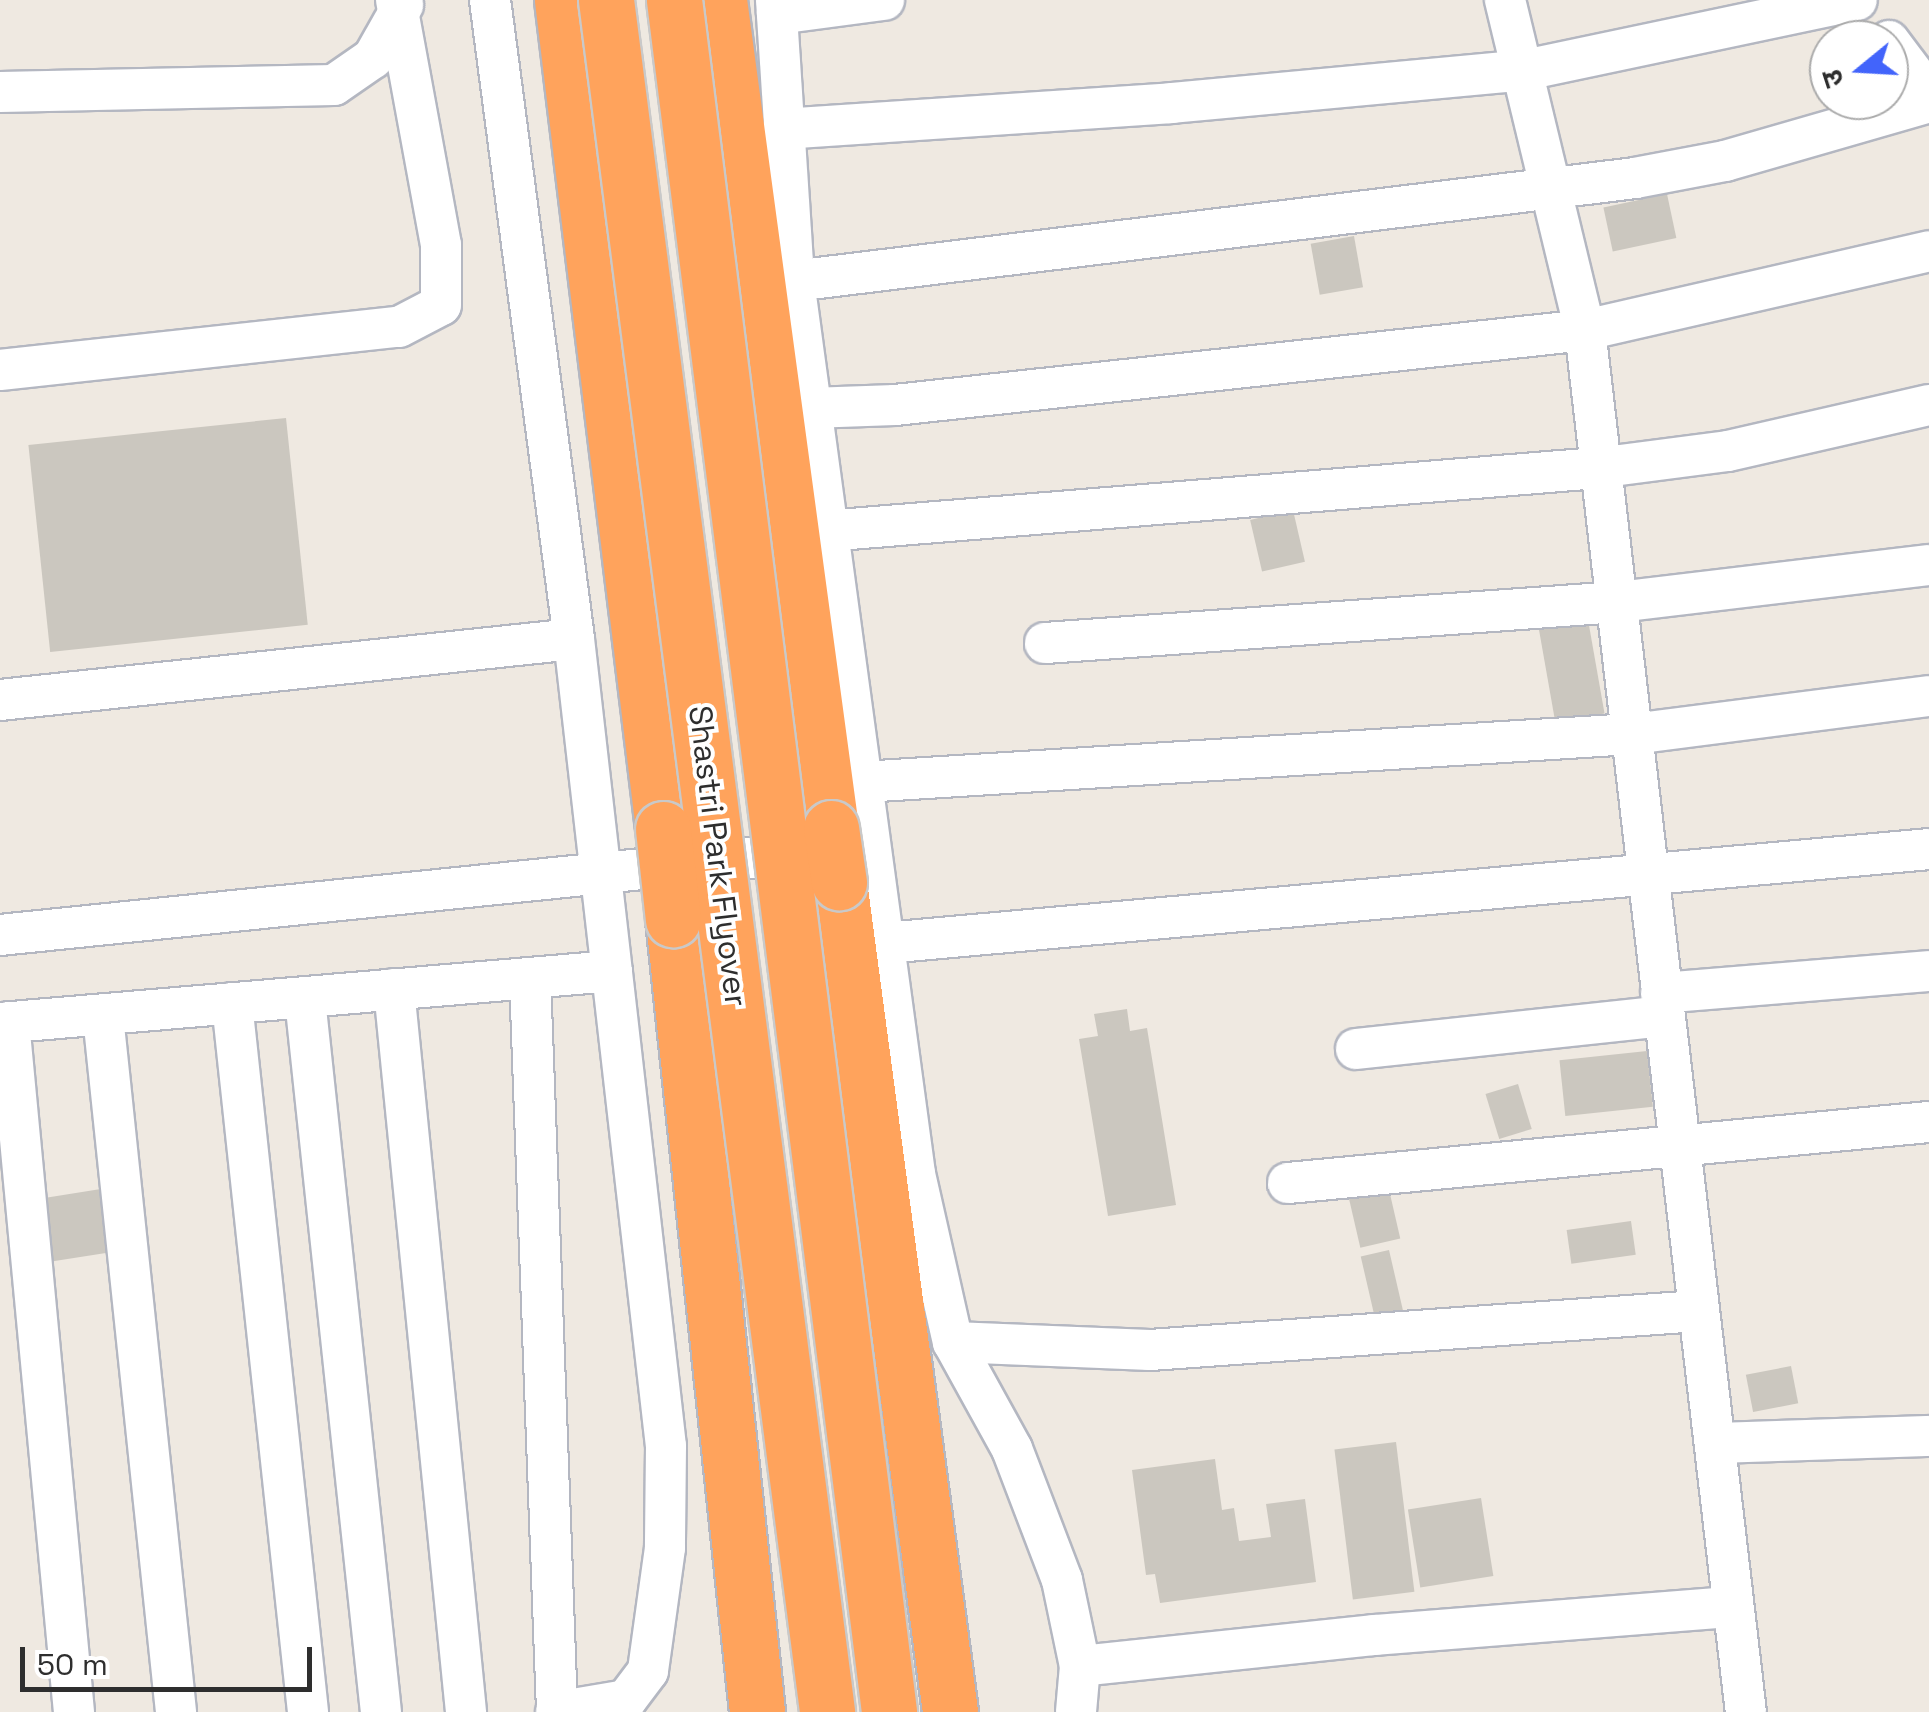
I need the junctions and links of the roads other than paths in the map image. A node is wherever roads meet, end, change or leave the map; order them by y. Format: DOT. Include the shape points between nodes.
graph roads {
  1 [pos="490,0"];
  2 [pos="562,0"];
  3 [pos="606,0"];
  4 [pos="674,0"];
  5 [pos="719,0"];
  6 [pos="884,0"];
  7 [pos="1505,0"];
  8 [pos="1858,0"];
  9 [pos="401,3"];
  10 [pos="776,7"];
  11 [pos="1874,20"];
  12 [pos="1909,67"];
  13 [pos="1524,70"];
  14 [pos="0,92"];
  15 [pos="1929,94"];
  16 [pos="1929,102"];
  17 [pos="783,129"];
  18 [pos="1552,184"];
  19 [pos="1929,251"];
  20 [pos="794,282"];
  21 [pos="1585,330"];
  22 [pos="0,370"];
  23 [pos="1929,404"];
  24 [pos="810,408"];
  25 [pos="1597,468"];
  26 [pos="826,532"];
  27 [pos="1929,565"];
  28 [pos="1618,602"];
  29 [pos="574,639"];
  30 [pos="1045,642"];
  31 [pos="1929,696"];
  32 [pos="0,700"];
  33 [pos="1632,734"];
  34 [pos="862,782"];
  35 [pos="1929,849"];
  36 [pos="847,851"];
  37 [pos="602,876"];
  38 [pos="1649,877"];
  39 [pos="0,935"];
  40 [pos="885,944"];
  41 [pos="612,971"];
  42 [pos="1929,972"];
  43 [pos="530,978"];
  44 [pos="394,989"];
  45 [pos="305,999"];
  46 [pos="232,1002"];
  47 [pos="1663,1005"];
  48 [pos="103,1016"];
  49 [pos="5,1023"];
  50 [pos="1356,1049"];
  51 [pos="1929,1122"];
  52 [pos="1679,1144"];
  53 [pos="1288,1183"];
  54 [pos="1698,1311"];
  55 [pos="953,1342"];
  56 [pos="1929,1436"];
  57 [pos="1715,1443"];
  58 [pos="1732,1607"];
  59 [pos="1080,1666"];
  60 [pos="74,1712"];
  61 [pos="176,1712"];
  62 [pos="308,1712"];
  63 [pos="381,1712"];
  64 [pos="466,1712"];
  65 [pos="556,1712"];
  66 [pos="757,1712"];
  67 [pos="827,1712"];
  68 [pos="890,1712"];
  69 [pos="950,1712"];
  70 [pos="1076,1712"];
  71 [pos="1746,1712"];
  1 -- 29 [label="street"];
  2 -- 66 [label="highway, bridge" via="674,919"];
  3 -- 67 [label="highway, Shastri Park Flyover, bridge"];
  4 -- 68 [label="highway, Shastri Park Flyover, bridge"];
  5 -- 36 [label="highway"];
  6 -- 10 [label="street"];
  7 -- 13 [label="street"];
  8 -- 11 [label="street"];
  8 -- 13 [label="street"];
  9 -- 14 [label="street" via="372,58 334,85"];
  9 -- 22 [label="street" via="442,245 441,306 399,327"];
  10 -- 17 [label="street"];
  12 -- 15 [label="street"];
  13 -- 17 [label="street"];
  13 -- 18 [label="street"];
  16 -- 18 [label="street" via="1724,161 1635,178"];
  17 -- 20 [label="street"];
  18 -- 20 [label="street"];
  18 -- 21 [label="street"];
  19 -- 21 [label="street"];
  20 -- 24 [label="street"];
  21 -- 24 [label="street" via="895,405"];
  21 -- 25 [label="street"];
  23 -- 25 [label="street" via="1728,451"];
  24 -- 26 [label="street"];
  25 -- 26 [label="street"];
  25 -- 28 [label="street"];
  26 -- 34 [label="street"];
  27 -- 28 [label="street"];
  28 -- 30 [label="street"];
  28 -- 33 [label="street"];
  29 -- 32 [label="street"];
  29 -- 37 [label="street"];
  31 -- 33 [label="street"];
  33 -- 34 [label="street"];
  33 -- 38 [label="street"];
  34 -- 36 [label="street"];
  35 -- 38 [label="street"];
  36 -- 37 [label="street"];
  36 -- 40 [label="street"];
  36 -- 69 [label="highway"];
  37 -- 39 [label="street"];
  37 -- 41 [label="street"];
  38 -- 40 [label="street"];
  38 -- 47 [label="street"];
  40 -- 55 [label="street" via="915,1174"];
  41 -- 43 [label="street"];
  41 -- 65 [label="street" via="666,1446 666,1548 659,1619 638,1688 626,1700"];
  42 -- 47 [label="street"];
  43 -- 44 [label="street"];
  43 -- 65 [label="street"];
  44 -- 45 [label="street"];
  44 -- 64 [label="street"];
  45 -- 46 [label="street"];
  45 -- 63 [label="street"];
  46 -- 48 [label="street"];
  46 -- 62 [label="street"];
  47 -- 50 [label="street"];
  47 -- 52 [label="street"];
  48 -- 49 [label="street"];
  48 -- 61 [label="street"];
  49 -- 60 [label="street"];
  51 -- 52 [label="street"];
  52 -- 53 [label="street"];
  52 -- 54 [label="street"];
  54 -- 55 [label="street" via="1150,1350"];
  54 -- 57 [label="street"];
  55 -- 59 [label="street" via="1018,1465 1062,1580"];
  56 -- 57 [label="street"];
  57 -- 58 [label="street"];
  58 -- 59 [label="street"];
  58 -- 71 [label="street"];
  59 -- 70 [label="street"];
}
